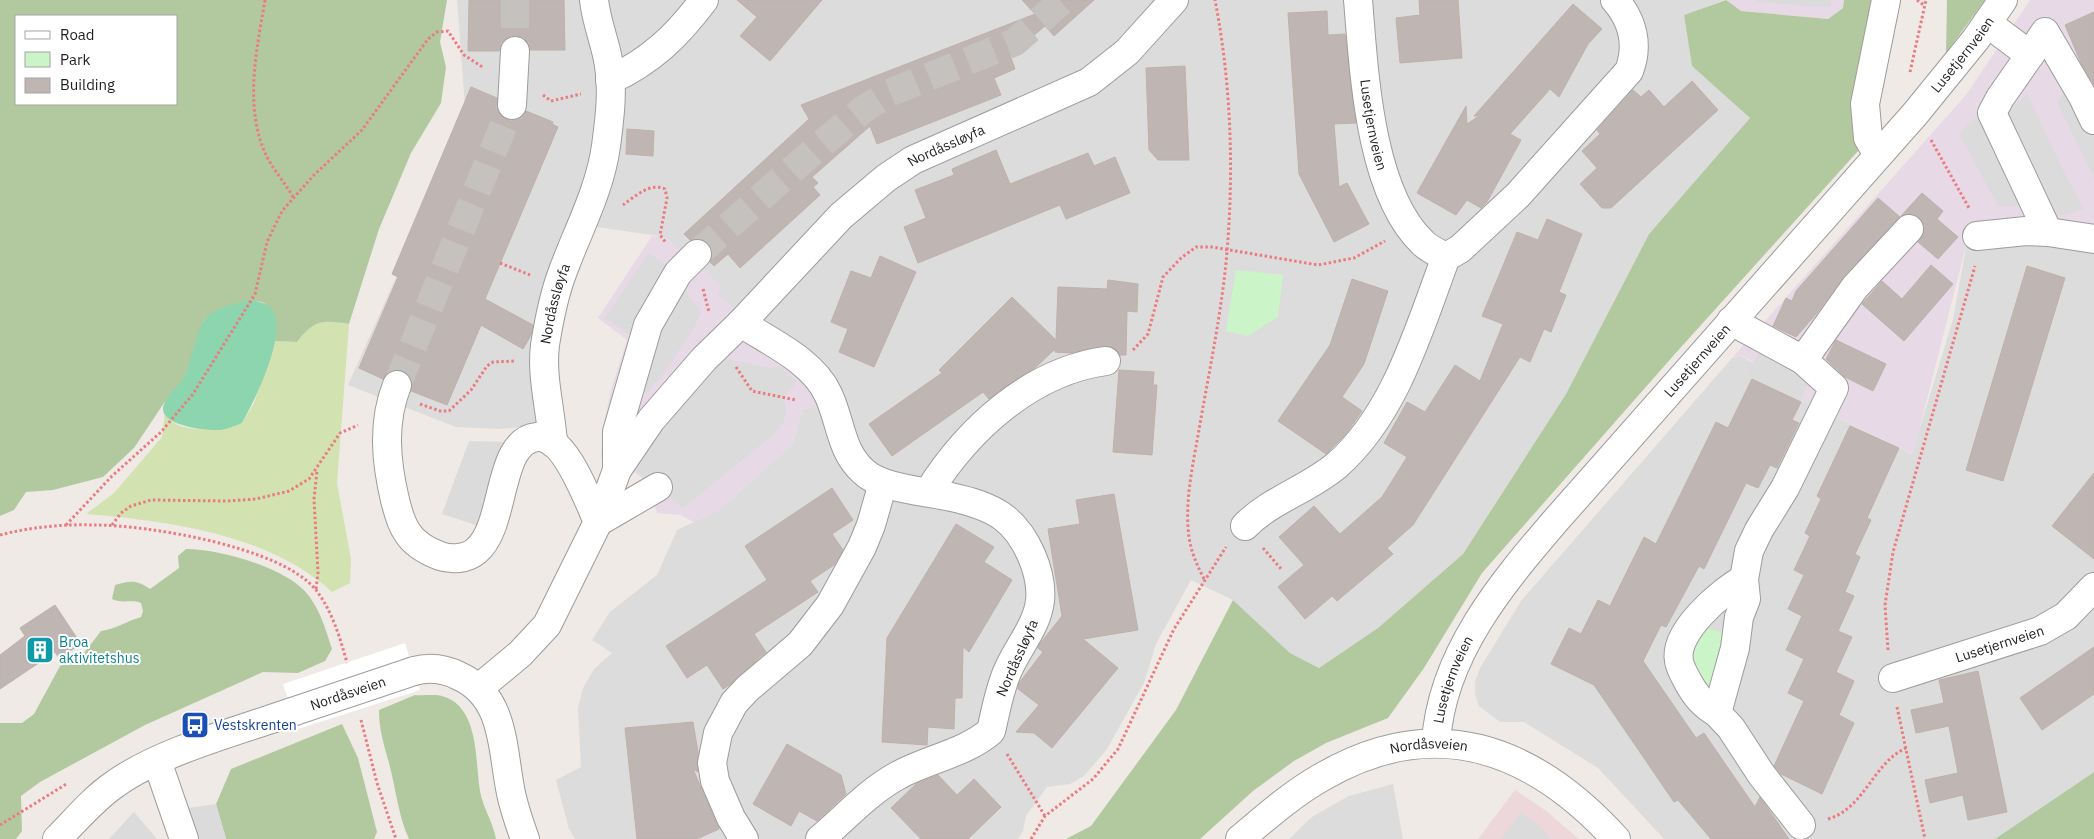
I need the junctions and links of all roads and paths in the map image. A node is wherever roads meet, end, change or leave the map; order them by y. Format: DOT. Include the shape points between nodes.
graph roads {
  1 [pos="265,0"];
  2 [pos="594,0"];
  3 [pos="704,0"];
  4 [pos="1174,0"];
  5 [pos="1215,0"];
  6 [pos="1358,0"];
  7 [pos="1615,0"];
  8 [pos="1886,0"];
  9 [pos="1917,0"];
  10 [pos="1926,0"];
  11 [pos="2003,0"];
  12 [pos="1925,6"];
  13 [pos="1987,23"];
  14 [pos="2030,55"];
  15 [pos="515,63"];
  16 [pos="610,80"];
  17 [pos="1908,80"];
  18 [pos="541,94"];
  19 [pos="567,96"];
  20 [pos="512,105"];
  21 [pos="2094,120"];
  22 [pos="1926,133"];
  23 [pos="1878,155"];
  24 [pos="293,197"];
  25 [pos="1408,226"];
  26 [pos="1909,229"];
  27 [pos="2048,232"];
  28 [pos="1977,236"];
  29 [pos="2094,239"];
  30 [pos="1227,250"];
  31 [pos="697,254"];
  32 [pos="1446,257"];
  33 [pos="500,263"];
  34 [pos="532,276"];
  35 [pos="1731,322"];
  36 [pos="741,323"];
  37 [pos="1803,360"];
  38 [pos="546,361"];
  39 [pos="1106,361"];
  40 [pos="397,385"];
  41 [pos="752,391"];
  42 [pos="831,402"];
  43 [pos="428,406"];
  44 [pos="357,426"];
  45 [pos="554,443"];
  46 [pos="318,469"];
  47 [pos="617,470"];
  48 [pos="883,483"];
  49 [pos="658,487"];
  50 [pos="929,491"];
  51 [pos="598,522"];
  52 [pos="66,525"];
  53 [pos="112,525"];
  54 [pos="1245,526"];
  55 [pos="0,535"];
  56 [pos="1204,579"];
  57 [pos="1744,579"];
  58 [pos="2094,587"];
  59 [pos="316,590"];
  60 [pos="349,671"];
  61 [pos="1893,678"];
  62 [pos="479,688"];
  63 [pos="1716,713"];
  64 [pos="360,715"];
  65 [pos="991,731"];
  66 [pos="1436,743"];
  67 [pos="1906,748"];
  68 [pos="157,761"];
  69 [pos="69,782"];
  70 [pos="1045,816"];
  71 [pos="0,825"];
  72 [pos="1801,825"];
  73 [pos="57,839"];
  74 [pos="184,839"];
  75 [pos="396,839"];
  76 [pos="525,839"];
  77 [pos="744,839"];
  78 [pos="820,839"];
  79 [pos="1032,839"];
  80 [pos="1240,839"];
  81 [pos="1616,839"];
  82 [pos="1925,839"];
  1 -- 24 [label="path" via="254,70 253,108 263,149"];
  2 -- 16 [label="street, Nordåssløyfa"];
  3 -- 16 [label="street" via="660,50 634,69"];
  4 -- 36 [label="street, Nordåssløyfa" via="1128,52 1089,82 934,150 886,178 840,216"];
  5 -- 30 [label="path" via="1227,78 1230,145"];
  6 -- 25 [label="street, Lusetjernveien" via="1372,132 1396,204"];
  7 -- 32 [label="street" via="1634,31 1634,58 1629,71 1518,195 1460,249"];
  8 -- 23 [label="street" via="1866,104 1868,138"];
  9 -- 12 [label="path"];
  10 -- 12 [label="path"];
  11 -- 13 [label="street, Lusetjernveien"];
  12 -- 17 [label="path"];
  13 -- 14 [label="street"];
  13 -- 23 [label="street, Lusetjernveien"];
  14 -- 21 [label="street" via="2045,32"];
  14 -- 27 [label="street" via="1992,113"];
  15 -- 20 [label="street"];
  15 -- 24 [label="path" via="504,75 482,67 464,55 450,33 445,30 437,32 420,50 362,130"];
  16 -- 38 [label="street, Nordåssløyfa" via="602,162 558,287 549,320"];
  18 -- 19 [label="path" via="551,101"];
  22 -- 28 [label="path" via="1967,204"];
  23 -- 35 [label="street, Lusetjernveien"];
  24 -- 52 [label="path" via="272,228 256,294 193,394 162,432 112,476"];
  25 -- 30 [label="path" via="1354,258 1328,264 1304,264"];
  25 -- 32 [label="street, Lusetjernveien" via="1424,244"];
  26 -- 37 [label="street" via="1855,287"];
  27 -- 28 [label="street"];
  27 -- 29 [label="street"];
  28 -- 61 [label="path" via="1970,286 1889,571 1884,622"];
  30 -- 39 [label="path" via="1196,247 1181,258 1163,277 1148,334 1126,357"];
  30 -- 56 [label="path" via="1187,518 1194,560"];
  31 -- 47 [label="street" via="678,273 648,325 618,432"];
  32 -- 54 [label="street" via="1400,376 1371,426 1349,453 1319,480 1260,513"];
  33 -- 34 [label="path"];
  35 -- 37 [label="street"];
  35 -- 66 [label="street, Lusetjernveien" via="1543,536 1486,609 1470,635 1447,686 1437,722"];
  36 -- 42 [label="street, Nordåssløyfa" via="814,374"];
  36 -- 47 [label="street, Nordåssløyfa" via="682,383 651,420"];
  37 -- 57 [label="street" via="1834,388 1785,488 1749,551"];
  38 -- 43 [label="path" via="493,362 449,411"];
  38 -- 45 [label="street, Nordåssløyfa" via="547,397"];
  39 -- 50 [label="street" via="1066,369 1016,397 953,455"];
  40 -- 45 [label="street" via="387,426 390,480 400,520 407,533 418,544 437,554 456,558 475,553 493,524 507,468 518,447 535,437 544,437"];
  41 -- 42 [label="path" via="784,399"];
  42 -- 48 [label="street, Nordåssløyfa" via="848,454 866,474"];
  44 -- 46 [label="path" via="335,438"];
  45 -- 51 [label="street" via="568,459"];
  46 -- 53 [label="path" via="300,487 275,496 227,501 151,500 131,506"];
  46 -- 59 [label="path" via="314,499"];
  47 -- 51 [label="street, Nordåssløyfa"];
  48 -- 50 [label="street, Nordåssløyfa"];
  48 -- 77 [label="street" via="865,540 830,605 800,644 747,689 718,732 712,763 714,781"];
  49 -- 51 [label="street"];
  50 -- 65 [label="street, Nordåssløyfa" via="984,506 1004,517 1020,536 1035,563 1040,593 1037,612 1000,687"];
  51 -- 62 [label="street, Nordåssløyfa" via="547,625 520,654"];
  52 -- 53 [label="path"];
  52 -- 55 [label="path"];
  53 -- 59 [label="path" via="168,533 256,553 281,563"];
  54 -- 56 [label="path"];
  56 -- 70 [label="path" via="1174,628 1118,749 1094,779"];
  57 -- 63 [label="street" via="1746,599"];
  57 -- 63 [label="street" via="1728,588 1697,617 1678,660 1694,692"];
  58 -- 61 [label="street, Lusetjernveien" via="2066,616 2040,631"];
  59 -- 60 [label="path" via="332,618"];
  61 -- 67 [label="path"];
  62 -- 68 [label="street, Nordåsveien, bridge" via="446,671 414,671"];
  62 -- 76 [label="street, Nordåsveien" via="493,708 499,724 510,791"];
  63 -- 72 [label="street" via="1731,728 1761,774"];
  64 -- 75 [label="path" via="377,783"];
  65 -- 70 [label="path" via="1001,742"];
  65 -- 78 [label="street" via="966,747 883,784"];
  66 -- 80 [label="street, Nordåsveien" via="1384,749 1341,767 1302,789"];
  66 -- 81 [label="street, Nordåsveien" via="1481,749 1524,764 1569,793"];
  67 -- 72 [label="path" via="1890,758 1849,809 1835,817"];
  67 -- 82 [label="path"];
  68 -- 73 [label="street, Nordåsveien" via="108,789"];
  68 -- 74 [label="street"];
  69 -- 71 [label="path"];
  70 -- 79 [label="path"];
}
